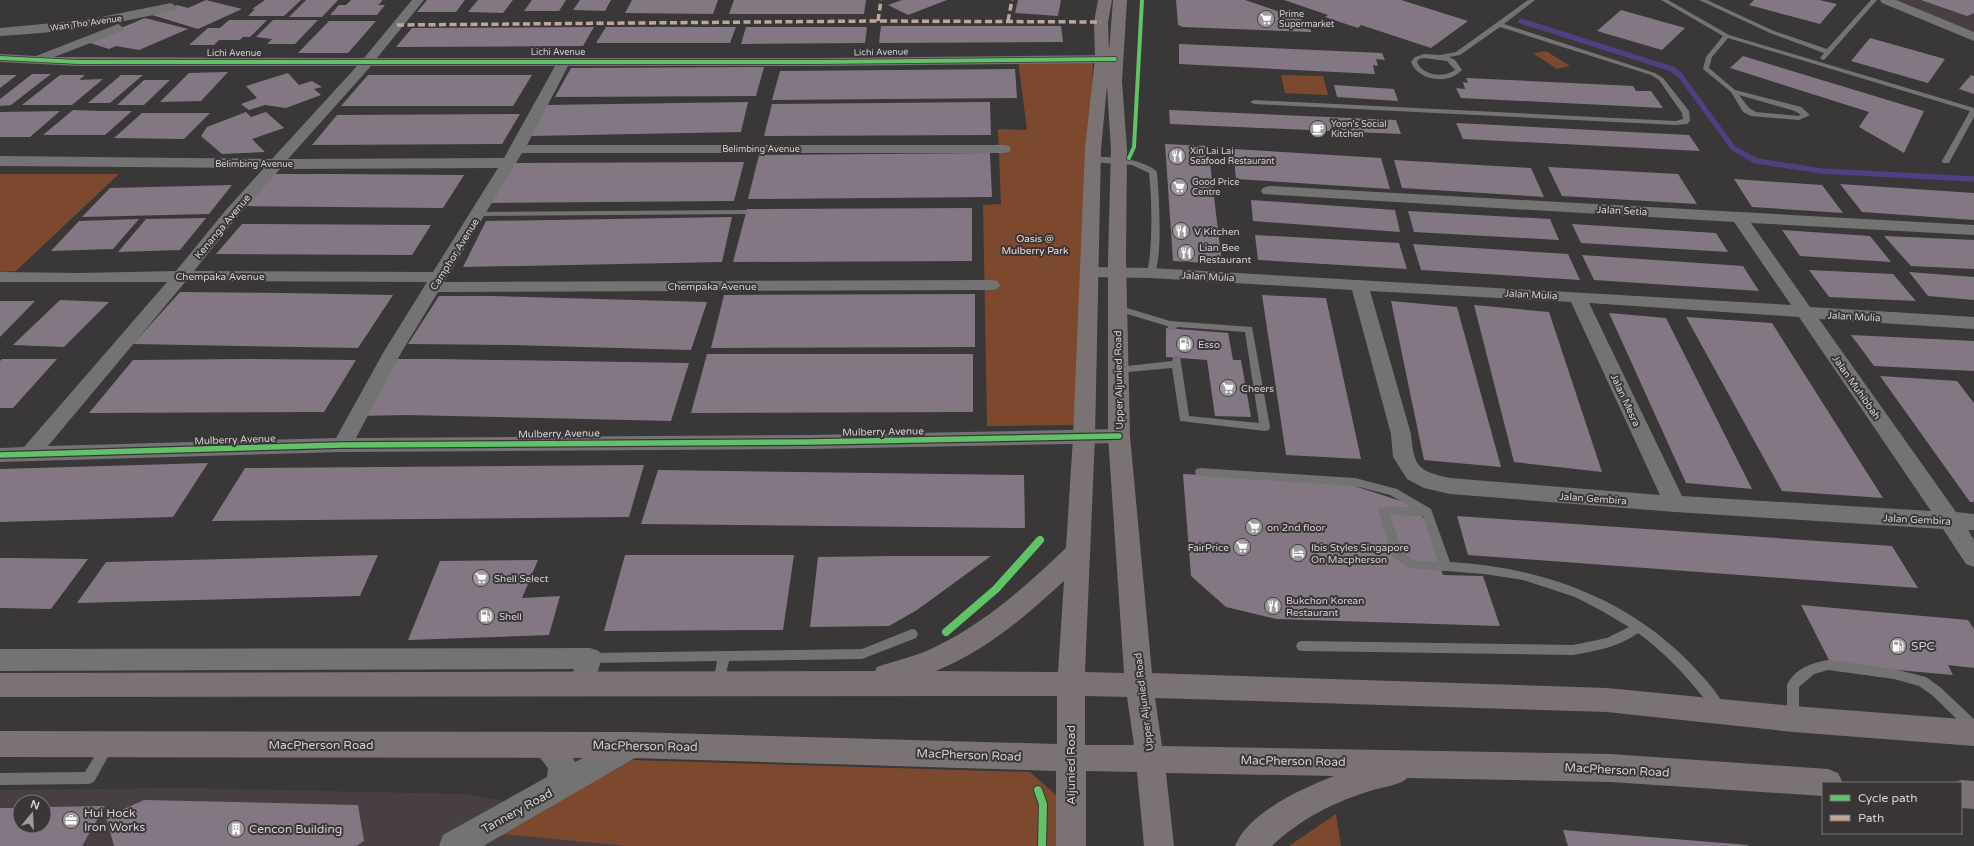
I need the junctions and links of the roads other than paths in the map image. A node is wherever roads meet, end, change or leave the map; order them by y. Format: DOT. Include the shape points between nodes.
graph roads {
  1 [pos="418,0"];
  2 [pos="1104,0"];
  3 [pos="1120,0"];
  4 [pos="1532,0"];
  5 [pos="1664,0"];
  6 [pos="1702,0"];
  7 [pos="1874,0"];
  8 [pos="1886,0"];
  9 [pos="1498,24"];
  10 [pos="0,32"];
  11 [pos="1727,36"];
  12 [pos="1974,36"];
  13 [pos="1828,52"];
  14 [pos="1458,54"];
  15 [pos="1439,57"];
  16 [pos="0,58"];
  17 [pos="1109,58"];
  18 [pos="32,61"];
  19 [pos="564,61"];
  20 [pos="368,62"];
  21 [pos="1818,64"];
  22 [pos="1457,65"];
  23 [pos="1733,91"];
  24 [pos="1254,102"];
  25 [pos="1974,111"];
  26 [pos="517,149"];
  27 [pos="1004,149"];
  28 [pos="1092,160"];
  29 [pos="0,161"];
  30 [pos="1946,161"];
  31 [pos="1118,162"];
  32 [pos="508,163"];
  33 [pos="276,164"];
  34 [pos="1269,191"];
  35 [pos="745,212"];
  36 [pos="479,214"];
  37 [pos="1738,216"];
  38 [pos="1974,230"];
  39 [pos="1088,272"];
  40 [pos="1117,273"];
  41 [pos="1151,273"];
  42 [pos="181,276"];
  43 [pos="0,277"];
  44 [pos="437,282"];
  45 [pos="1359,284"];
  46 [pos="991,285"];
  47 [pos="1577,296"];
  48 [pos="1117,308"];
  49 [pos="1806,313"];
  50 [pos="1974,323"];
  51 [pos="1118,370"];
  52 [pos="1119,436"];
  53 [pos="1084,437"];
  54 [pos="342,445"];
  55 [pos="0,455"];
  56 [pos="29,455"];
  57 [pos="1200,472"];
  58 [pos="1675,504"];
  59 [pos="1427,512"];
  60 [pos="1950,521"];
  61 [pos="1974,522"];
  62 [pos="1078,552"];
  63 [pos="1974,558"];
  64 [pos="1446,566"];
  65 [pos="1637,626"];
  66 [pos="912,634"];
  67 [pos="1302,646"];
  68 [pos="724,655"];
  69 [pos="590,658"];
  70 [pos="0,660"];
  71 [pos="719,683"];
  72 [pos="861,683"];
  73 [pos="582,684"];
  74 [pos="1071,684"];
  75 [pos="0,685"];
  76 [pos="1139,685"];
  77 [pos="1723,713"];
  78 [pos="1793,719"];
  79 [pos="1974,727"];
  80 [pos="1974,733"];
  81 [pos="0,744"];
  82 [pos="109,744"];
  83 [pos="548,745"];
  84 [pos="632,745"];
  85 [pos="1071,758"];
  86 [pos="1150,758"];
  87 [pos="1420,764"];
  88 [pos="0,778"];
  89 [pos="1822,783"];
  90 [pos="559,787"];
  91 [pos="1962,794"];
  92 [pos="1974,795"];
  93 [pos="454,846"];
  94 [pos="1071,846"];
  95 [pos="1159,846"];
  96 [pos="1250,846"];
  1 -- 20 [label="street, Kenanga Avenue"];
  2 -- 17 [label="main road, Upper Aljunied Road" via="1101,22"];
  3 -- 17 [label="main road, Upper Aljunied Road" via="1120,19"];
  4 -- 9 [label="lane"];
  5 -- 11 [label="lane"];
  6 -- 13 [label="lane" via="1772,32"];
  7 -- 13 [label="lane"];
  8 -- 12 [label="street"];
  9 -- 14 [label="lane"];
  9 -- 24 [label="lane" via="1653,74 1661,79 1686,113 1687,119 1676,123"];
  10 -- 18 [label="street, Wan Tho Avenue" via="42,30 101,22 176,5"];
  11 -- 21 [label="lane"];
  11 -- 23 [label="lane" via="1709,56 1706,69"];
  13 -- 21 [label="lane"];
  14 -- 15 [label="lane"];
  14 -- 22 [label="lane"];
  15 -- 22 [label="lane"];
  15 -- 22 [label="lane" via="1417,58 1415,66 1428,74 1443,76 1456,74 1459,70"];
  16 -- 18 [label="street, Lichi Avenue"];
  17 -- 19 [label="street, Lichi Avenue" via="820,62"];
  17 -- 28 [label="main road, Upper Aljunied Road" via="1096,112"];
  17 -- 31 [label="main road, Upper Aljunied Road" via="1114,81"];
  18 -- 20 [label="street, Lichi Avenue"];
  19 -- 20 [label="street, Lichi Avenue"];
  19 -- 26 [label="street, Camphor Avenue"];
  20 -- 33 [label="street, Kenanga Avenue"];
  21 -- 25 [label="lane"];
  23 -- 23 [label="lane" via="1746,110 1754,114 1799,118 1806,115 1798,110"];
  25 -- 30 [label="lane"];
  26 -- 27 [label="street, Belimbing Avenue"];
  26 -- 32 [label="street, Camphor Avenue"];
  28 -- 31 [label="lane"];
  28 -- 39 [label="main road, Upper Aljunied Road"];
  29 -- 33 [label="street, Belimbing Avenue"];
  31 -- 40 [label="main road, Upper Aljunied Road"];
  31 -- 41 [label="lane" via="1148,167 1153,172 1154,261"];
  32 -- 33 [label="street, Belimbing Avenue"];
  32 -- 36 [label="street, Camphor Avenue"];
  33 -- 42 [label="street, Kenanga Avenue"];
  34 -- 37 [label="street, Jalan Setia"];
  35 -- 36 [label="lane"];
  36 -- 44 [label="street, Camphor Avenue"];
  37 -- 38 [label="street, Jalan Setia"];
  37 -- 49 [label="street, Jalan Muhibbah"];
  39 -- 40 [label="street, Jalan Mulia"];
  39 -- 53 [label="main road, Upper Aljunied Road"];
  40 -- 41 [label="street, Jalan Mulia"];
  40 -- 48 [label="main road, Upper Aljunied Road"];
  41 -- 45 [label="street, Jalan Mulia"];
  42 -- 43 [label="street, Chempaka Avenue"];
  42 -- 44 [label="street, Chempaka Avenue"];
  42 -- 56 [label="street, Kenanga Avenue" via="112,354"];
  44 -- 46 [label="street, Chempaka Avenue"];
  44 -- 54 [label="street, Camphor Avenue" via="392,353"];
  45 -- 47 [label="street, Jalan Mulia"];
  45 -- 58 [label="street, Jalan Gembira" via="1401,434 1403,457 1414,474 1431,482 1450,486"];
  47 -- 49 [label="street, Jalan Mulia"];
  47 -- 58 [label="street, Jalan Mesra"];
  48 -- 51 [label="main road, Upper Aljunied Road"];
  48 -- 51 [label="lane" via="1172,327 1249,329 1265,427 1184,419 1177,361"];
  49 -- 50 [label="street, Jalan Mulia"];
  49 -- 60 [label="street, Jalan Muhibbah"];
  51 -- 52 [label="main road, Upper Aljunied Road"];
  52 -- 53 [label="street, Mulberry Avenue"];
  52 -- 76 [label="main road, Upper Aljunied Road"];
  53 -- 54 [label="street, Mulberry Avenue" via="810,442"];
  53 -- 62 [label="main road, Upper Aljunied Road"];
  54 -- 56 [label="street, Mulberry Avenue"];
  55 -- 56 [label="street, Mulberry Avenue"];
  57 -- 59 [label="lane" via="1355,482 1393,492"];
  58 -- 60 [label="street, Jalan Gembira"];
  59 -- 64 [label="lane"];
  59 -- 64 [label="lane" via="1383,511 1397,554 1412,565"];
  60 -- 61 [label="street, Jalan Gembira"];
  60 -- 63 [label="street, Jalan Muhibbah"];
  62 -- 72 [label="main road" via="1024,603 964,646 921,666"];
  62 -- 74 [label="main road, Upper Aljunied Road"];
  64 -- 65 [label="lane" via="1494,570 1529,577 1602,605"];
  65 -- 67 [label="lane" via="1624,638 1599,646 1573,650"];
  65 -- 77 [label="lane" via="1698,680"];
  66 -- 68 [label="lane" via="862,654"];
  68 -- 69 [label="lane"];
  68 -- 71 [label="lane"];
  69 -- 70 [label="street"];
  69 -- 73 [label="street"];
  71 -- 72 [label="main road"];
  71 -- 73 [label="main road"];
  72 -- 74 [label="main road"];
  73 -- 75 [label="main road"];
  74 -- 76 [label="main road"];
  74 -- 85 [label="main road, Aljunied Road"];
  76 -- 77 [label="main road" via="1607,700"];
  76 -- 86 [label="main road, Upper Aljunied Road"];
  77 -- 78 [label="main road"];
  78 -- 79 [label="lane" via="1794,685 1810,669 1828,665 1894,674 1922,681"];
  78 -- 80 [label="main road"];
  81 -- 82 [label="main road, MacPherson Road"];
  82 -- 83 [label="main road, MacPherson Road"];
  82 -- 88 [label="lane" via="90,778"];
  83 -- 84 [label="main road, MacPherson Road"];
  83 -- 90 [label="street, Tannery Road" via="562,763 564,774"];
  84 -- 85 [label="main road, MacPherson Road"];
  84 -- 90 [label="street, Tannery Road"];
  85 -- 86 [label="main road, MacPherson Road"];
  85 -- 94 [label="main road, Aljunied Road"];
  86 -- 87 [label="main road, MacPherson Road"];
  86 -- 95 [label="main road"];
  87 -- 89 [label="main road, MacPherson Road" via="1610,768"];
  87 -- 96 [label="main road" via="1332,790 1278,820"];
  90 -- 93 [label="street, Tannery Road"];
  91 -- 92 [label="main road"];
}
